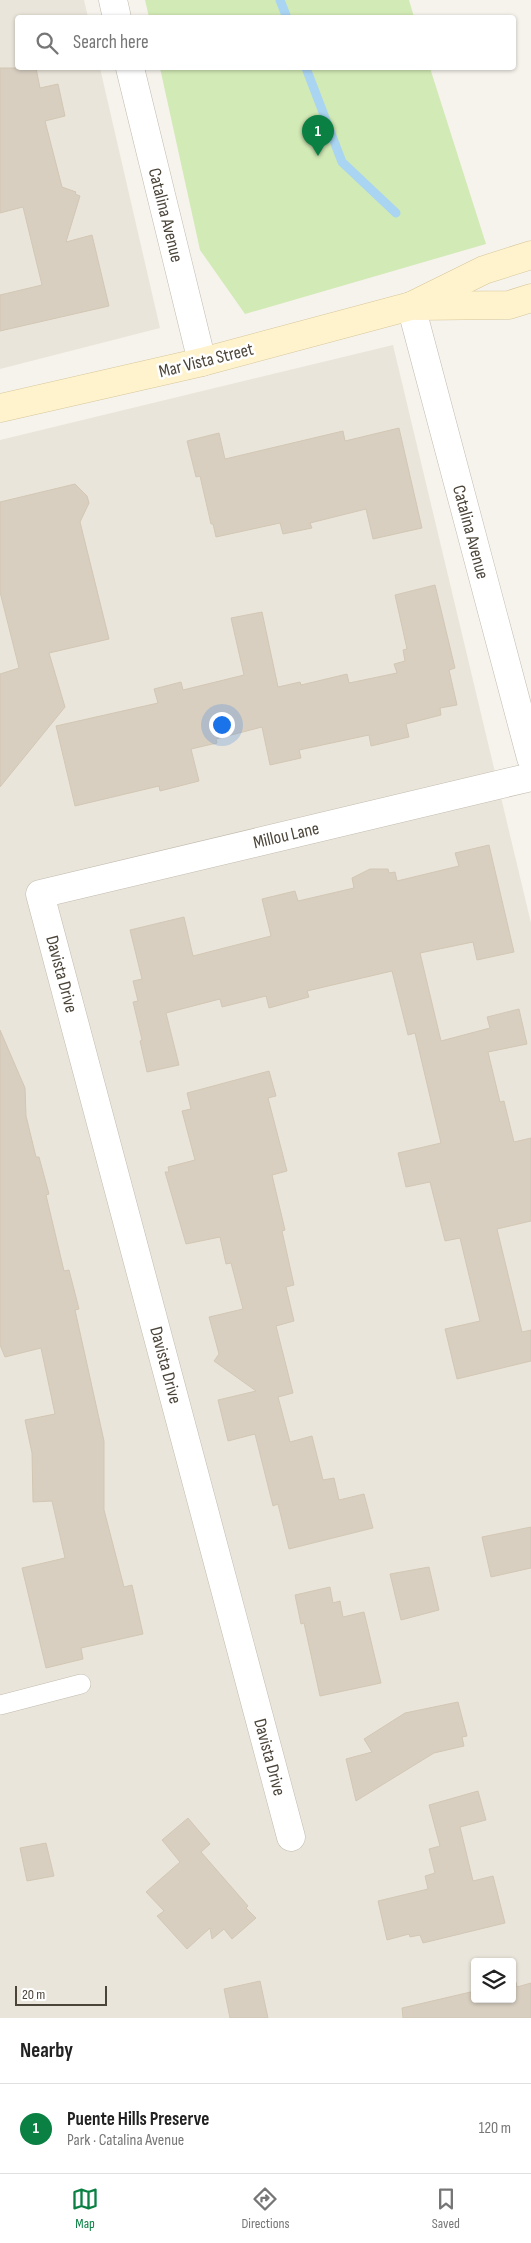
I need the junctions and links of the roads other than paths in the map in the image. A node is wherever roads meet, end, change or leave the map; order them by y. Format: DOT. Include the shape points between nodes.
graph roads {
  1 [pos="113,0"];
  2 [pos="116,15"];
  3 [pos="130,70"];
  4 [pos="531,255"];
  5 [pos="531,298"];
  6 [pos="411,306"];
  7 [pos="202,362"];
  8 [pos="0,408"];
  9 [pos="531,758"];
  10 [pos="531,777"];
  11 [pos="40,894"];
  12 [pos="81,1684"];
  13 [pos="0,1705"];
  14 [pos="291,1837"];
  1 -- 2 [label="street"];
  3 -- 7 [label="street, Catalina Avenue"];
  4 -- 6 [label="street, Mar Vista Street" via="484,270"];
  5 -- 6 [label="street, Mar Vista Street" via="509,305"];
  6 -- 7 [label="street, Mar Vista Street"];
  6 -- 9 [label="street, Catalina Avenue"];
  7 -- 8 [label="street, Mar Vista Street"];
  10 -- 11 [label="street, Millou Lane"];
  11 -- 14 [label="street, Davista Drive"];
  12 -- 13 [label="lane"];
}
